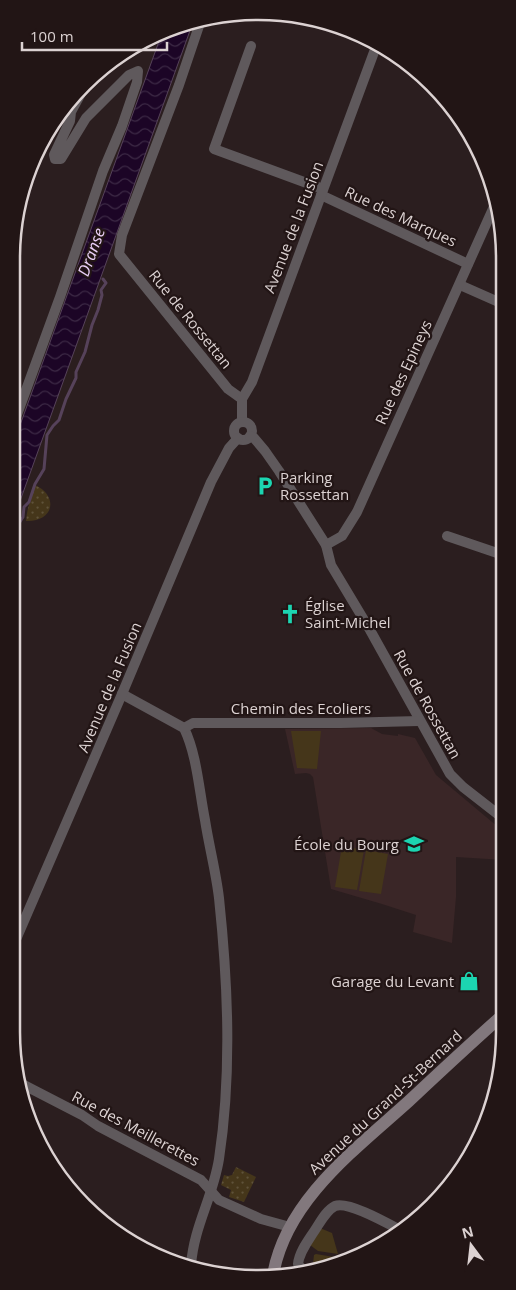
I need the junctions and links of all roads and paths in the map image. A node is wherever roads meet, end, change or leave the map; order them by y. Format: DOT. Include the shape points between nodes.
graph roads {
  1 [pos="198,28"];
  2 [pos="250,46"];
  3 [pos="374,51"];
  4 [pos="73,108"];
  5 [pos="322,192"];
  6 [pos="491,213"];
  7 [pos="468,264"];
  8 [pos="460,285"];
  9 [pos="496,301"];
  10 [pos="242,399"];
  11 [pos="20,406"];
  12 [pos="242,422"];
  13 [pos="250,436"];
  14 [pos="238,438"];
  15 [pos="447,536"];
  16 [pos="326,545"];
  17 [pos="496,552"];
  18 [pos="122,694"];
  19 [pos="420,721"];
  20 [pos="184,728"];
  21 [pos="496,813"];
  22 [pos="20,930"];
  23 [pos="496,1021"];
  24 [pos="27,1086"];
  25 [pos="211,1191"];
  26 [pos="290,1227"];
  27 [pos="394,1227"];
  28 [pos="192,1261"];
  29 [pos="299,1266"];
  30 [pos="274,1269"];
  1 -- 10 [label="street, Rue de Rossettan" via="122,235 118,254 228,389"];
  2 -- 5 [label="street, Rue des Marques" via="214,149"];
  3 -- 5 [label="street, Avenue de la Fusion"];
  4 -- 11 [label="street" via="55,159 61,159 86,118 129,74 138,71 122,126"];
  5 -- 7 [label="street, Rue des Marques"];
  5 -- 10 [label="street, Avenue de la Fusion" via="252,382"];
  6 -- 7 [label="street, Rue des Epineys"];
  7 -- 8 [label="street, Rue des Epineys"];
  8 -- 9 [label="street"];
  8 -- 16 [label="street, Rue des Epineys" via="357,512 342,536"];
  10 -- 12 [label="street, Avenue de la Fusion"];
  12 -- 13 [label="street, Avenue de la Fusion" via="250,426"];
  12 -- 14 [label="street, Avenue de la Fusion" via="234,430"];
  13 -- 14 [label="street"];
  13 -- 16 [label="street, Rue de Rossettan" via="279,472"];
  14 -- 18 [label="street, Avenue de la Fusion" via="211,482"];
  15 -- 17 [label="street"];
  16 -- 19 [label="street, Rue de Rossettan" via="331,564"];
  18 -- 20 [label="street"];
  18 -- 22 [label="street, Avenue de la Fusion"];
  19 -- 20 [label="street, Chemin des Ecoliers" via="193,722"];
  19 -- 21 [label="street, Rue de Rossettan" via="452,777"];
  20 -- 25 [label="street" via="189,738 218,897 226,1001 225,1100 219,1159"];
  23 -- 26 [label="street, Avenue du Grand-St-Bernard" via="327,1177 297,1213"];
  24 -- 25 [label="street, Rue des Meillerettes" via="201,1180"];
  25 -- 26 [label="street, Rue des Meillerettes" via="219,1200"];
  25 -- 28 [label="street" via="194,1240"];
  26 -- 30 [label="street, Avenue du Grand-St-Bernard"];
  27 -- 29 [label="street" via="348,1206 337,1206 317,1227"];
}
